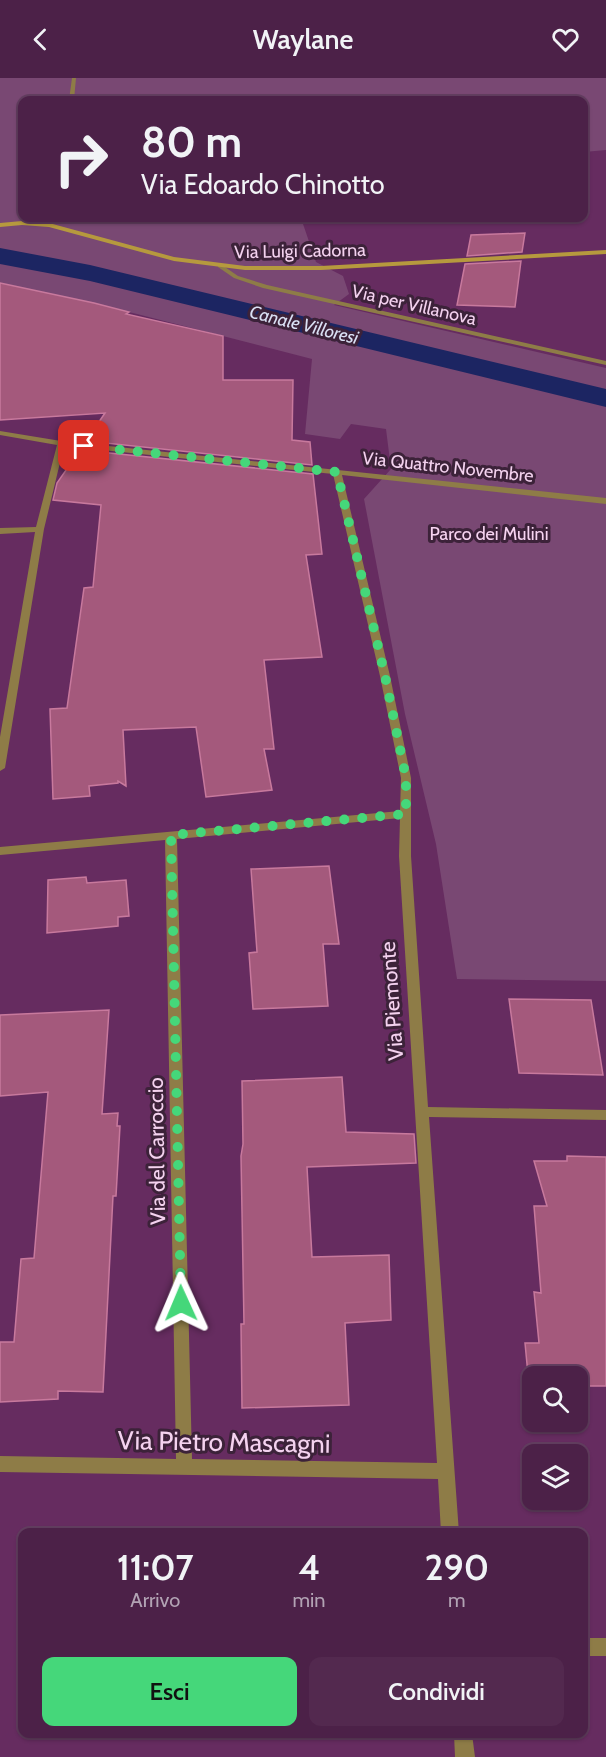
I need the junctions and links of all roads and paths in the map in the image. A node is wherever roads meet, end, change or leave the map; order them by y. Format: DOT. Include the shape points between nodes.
graph roads {
  1 [pos="74,78"];
  2 [pos="72,96"];
  3 [pos="22,222"];
  4 [pos="53,222"];
  5 [pos="0,225"];
  6 [pos="606,252"];
  7 [pos="220,266"];
  8 [pos="606,363"];
  9 [pos="0,433"];
  10 [pos="62,443"];
  11 [pos="337,472"];
  12 [pos="606,501"];
  13 [pos="40,529"];
  14 [pos="0,531"];
  15 [pos="0,768"];
  16 [pos="406,814"];
  17 [pos="171,835"];
  18 [pos="0,851"];
  19 [pos="423,1113"];
  20 [pos="606,1115"];
  21 [pos="0,1464"];
  22 [pos="184,1467"];
  23 [pos="446,1471"];
  24 [pos="450,1528"];
  25 [pos="588,1647"];
  26 [pos="606,1647"];
  27 [pos="464,1738"];
  28 [pos="465,1757"];
  1 -- 2 [label="street"];
  3 -- 5 [label="street, Via Luigi Cadorna"];
  4 -- 7 [label="street, Via Luigi Cadorna" via="154,255"];
  6 -- 7 [label="street, Via Luigi Cadorna" via="321,268"];
  7 -- 8 [label="street, Via per Villanova" via="236,278 265,287"];
  9 -- 10 [label="street, Via Quattro Novembre"];
  10 -- 11 [label="street, Via Quattro Novembre"];
  10 -- 13 [label="street"];
  11 -- 12 [label="street, Via Quattro Novembre"];
  11 -- 16 [label="street, Via Piemonte" via="406,778"];
  13 -- 14 [label="street"];
  13 -- 15 [label="street"];
  16 -- 17 [label="street"];
  16 -- 19 [label="street, Via Piemonte" via="405,856"];
  17 -- 18 [label="street"];
  17 -- 22 [label="street, Via del Carroccio"];
  19 -- 20 [label="street"];
  19 -- 23 [label="street, Via Piemonte"];
  21 -- 22 [label="street, Via Pietro Mascagni"];
  22 -- 23 [label="street, Via Pietro Mascagni"];
  23 -- 24 [label="street, Via Piemonte"];
  25 -- 26 [label="street"];
  27 -- 28 [label="street"];
}
